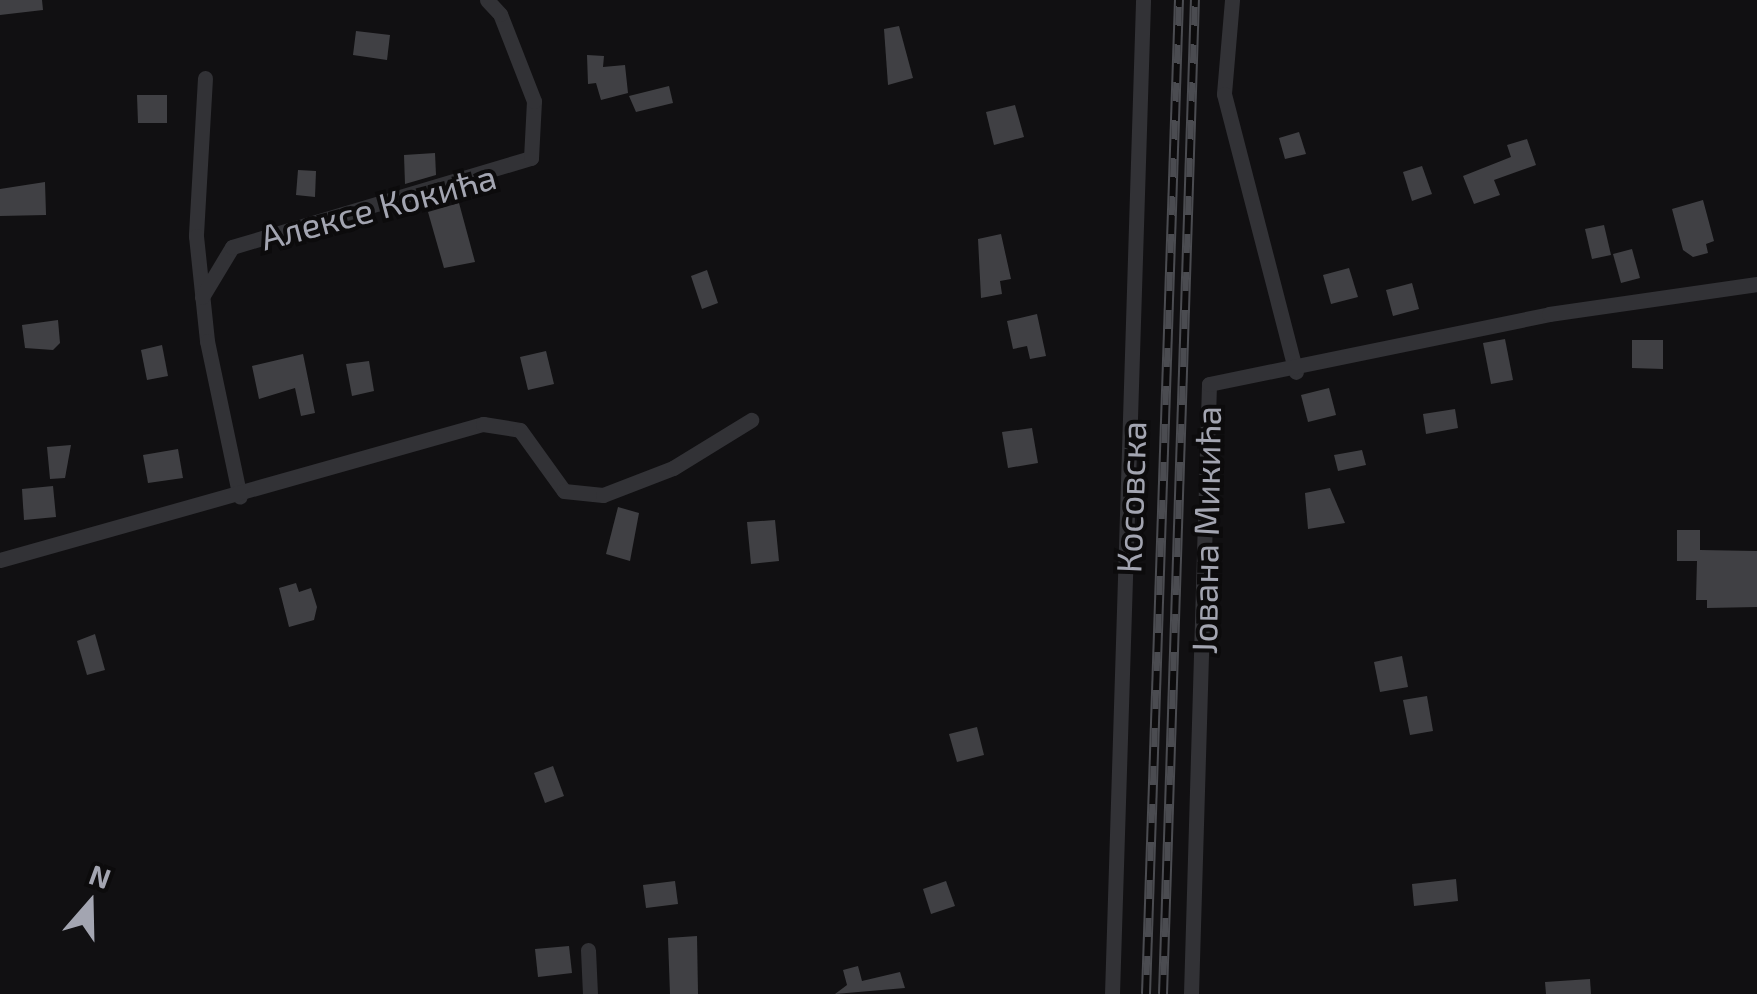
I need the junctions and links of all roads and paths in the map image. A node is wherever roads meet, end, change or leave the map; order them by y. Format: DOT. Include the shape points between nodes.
graph roads {
  1 [pos="487,0"];
  2 [pos="1143,0"];
  3 [pos="1232,0"];
  4 [pos="205,78"];
  5 [pos="1757,284"];
  6 [pos="202,297"];
  7 [pos="1296,372"];
  8 [pos="751,420"];
  9 [pos="240,497"];
  10 [pos="0,560"];
  11 [pos="588,950"];
  12 [pos="590,994"];
  13 [pos="1112,994"];
  14 [pos="1191,994"];
  1 -- 6 [label="street, Алексе Кокића" via="500,14 534,101 531,158 232,247"];
  2 -- 13 [label="street, Косовска"];
  3 -- 7 [label="street" via="1224,94"];
  4 -- 6 [label="street" via="196,236"];
  5 -- 7 [label="street, Јована Микића" via="1549,314"];
  6 -- 9 [label="street"];
  7 -- 14 [label="street, Јована Микића" via="1209,384"];
  8 -- 9 [label="street" via="672,468 603,496 564,491 520,430 502,422"];
  9 -- 10 [label="street"];
  11 -- 12 [label="street"];
}
